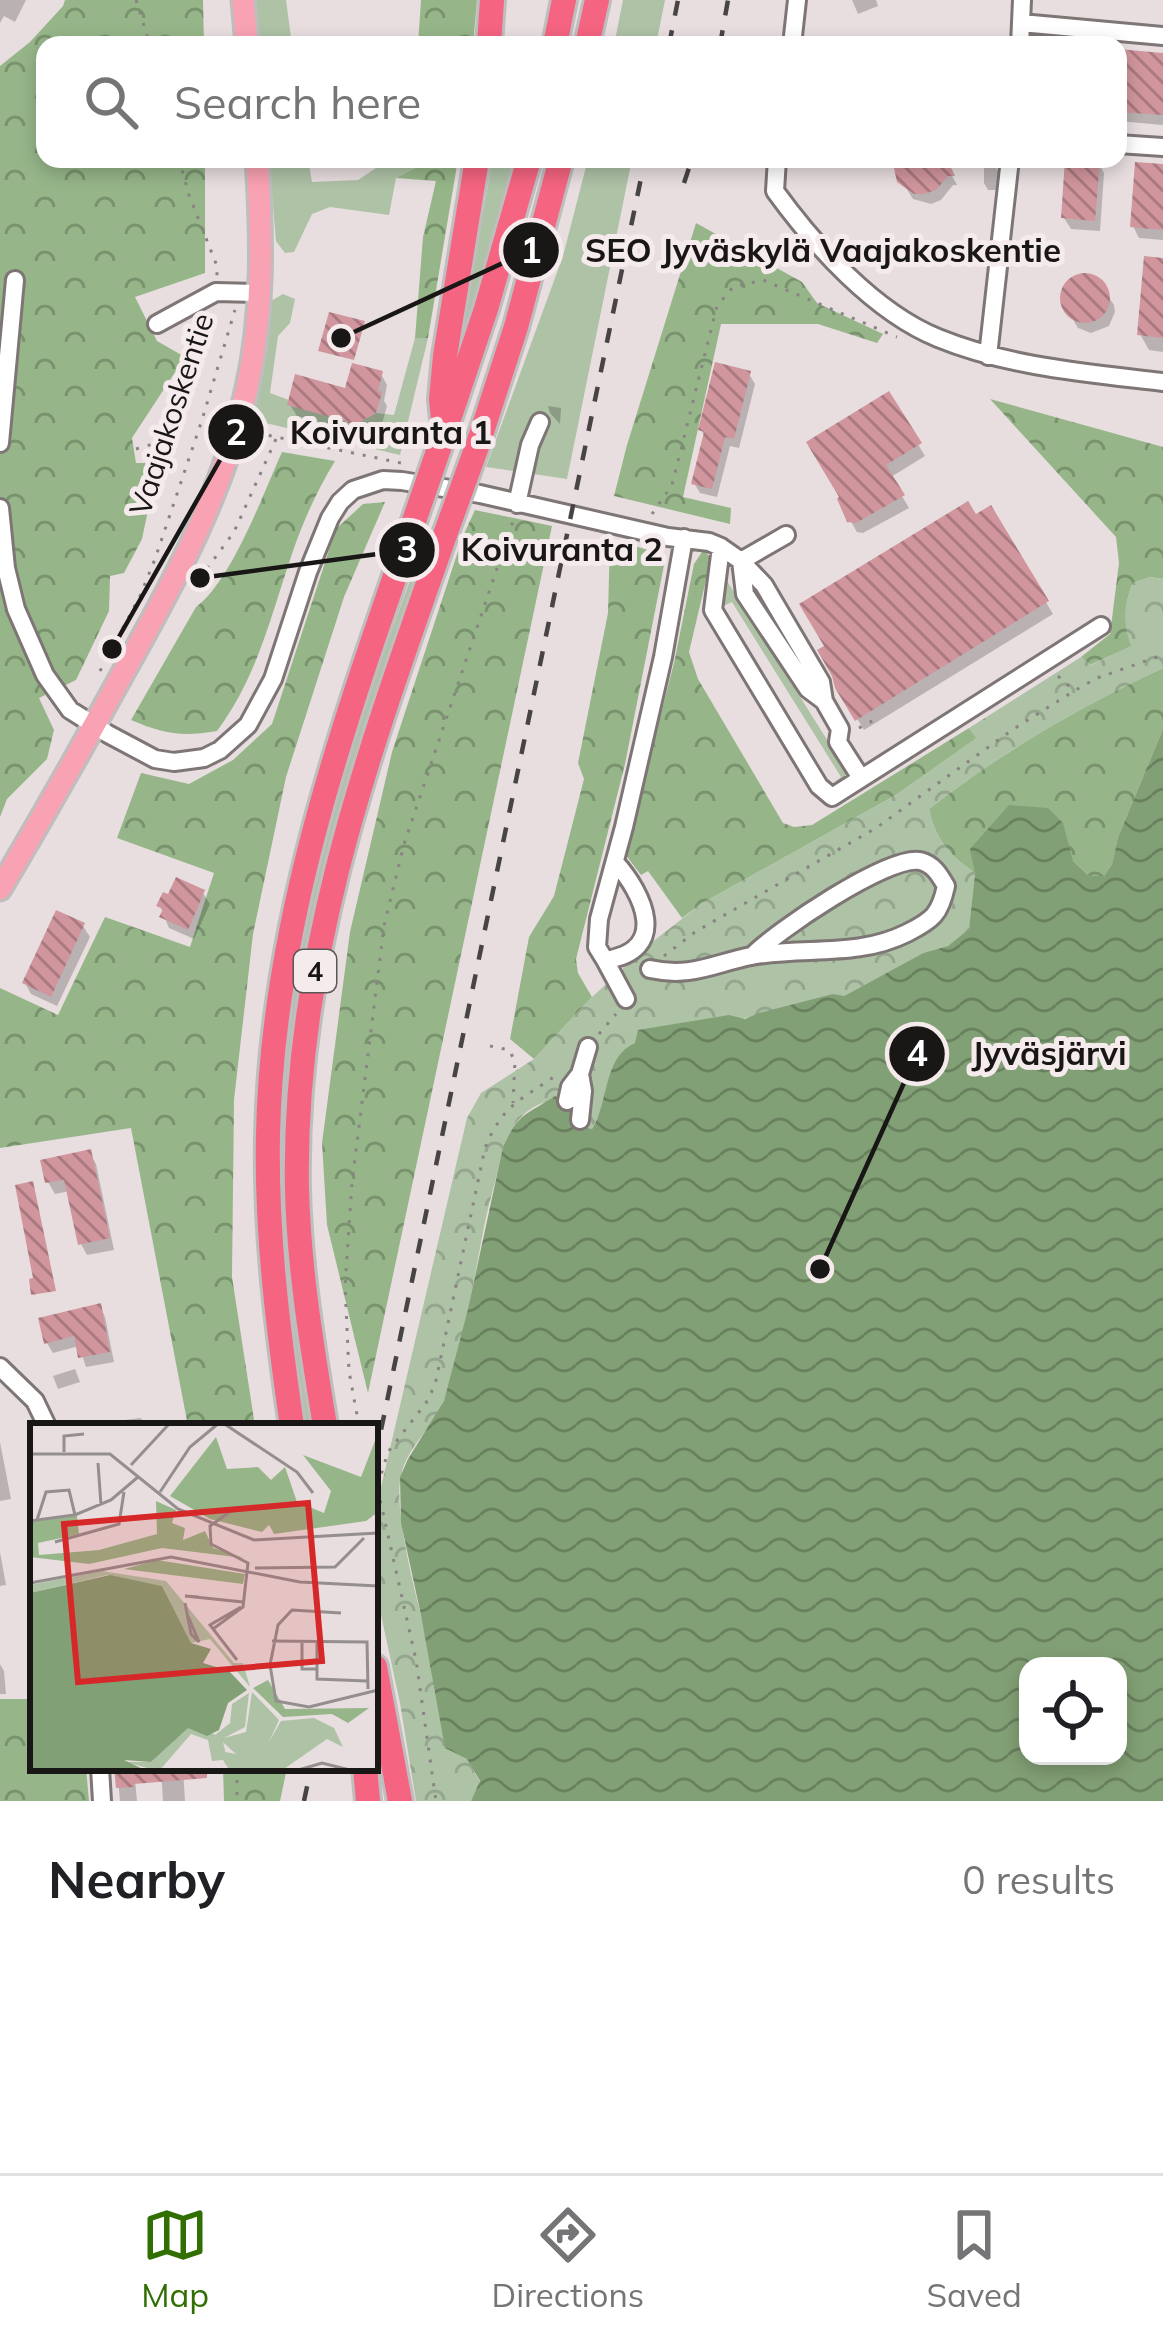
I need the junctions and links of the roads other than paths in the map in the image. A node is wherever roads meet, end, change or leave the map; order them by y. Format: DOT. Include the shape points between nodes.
graph roads {
  1 [pos="243,0"];
  2 [pos="492,0"];
  3 [pos="564,0"];
  4 [pos="597,0"];
  5 [pos="797,0"];
  6 [pos="1022,0"];
  7 [pos="1021,23"];
  8 [pos="246,36"];
  9 [pos="490,36"];
  10 [pos="557,36"];
  11 [pos="589,36"];
  12 [pos="793,36"];
  13 [pos="1020,36"];
  14 [pos="1163,36"];
  15 [pos="1127,145"];
  16 [pos="1163,147"];
  17 [pos="258,168"];
  18 [pos="476,168"];
  19 [pos="526,168"];
  20 [pos="559,168"];
  21 [pos="776,168"];
  22 [pos="1009,168"];
  23 [pos="15,280"];
  24 [pos="251,292"];
  25 [pos="157,324"];
  26 [pos="988,356"];
  27 [pos="1163,382"];
  28 [pos="540,422"];
  29 [pos="444,434"];
  30 [pos="0,442"];
  31 [pos="517,503"];
  32 [pos="0,508"];
  33 [pos="786,535"];
  34 [pos="684,538"];
  35 [pos="721,547"];
  36 [pos="741,562"];
  37 [pos="1101,626"];
  38 [pos="94,725"];
  39 [pos="861,778"];
  40 [pos="615,862"];
  41 [pos="0,889"];
  42 [pos="752,956"];
  43 [pos="605,960"];
  44 [pos="650,970"];
  45 [pos="626,999"];
  46 [pos="588,1047"];
  47 [pos="580,1074"];
  48 [pos="567,1101"];
  49 [pos="580,1120"];
  50 [pos="0,1367"];
  51 [pos="46,1423"];
  52 [pos="292,1423"];
  53 [pos="324,1423"];
  54 [pos="378,1683"];
  55 [pos="100,1771"];
  56 [pos="365,1771"];
  57 [pos="102,1801"];
  58 [pos="368,1801"];
  59 [pos="400,1801"];
  1 -- 8 [label="main road"];
  2 -- 9 [label="highway"];
  3 -- 10 [label="highway"];
  4 -- 11 [label="highway"];
  5 -- 12 [label="street"];
  6 -- 7 [label="street"];
  7 -- 13 [label="street"];
  7 -- 14 [label="street"];
  15 -- 16 [label="street"];
  17 -- 24 [label="main road, Vaajakoskentie" via="262,247"];
  18 -- 29 [label="highway" via="445,356"];
  19 -- 29 [label="highway, 4"];
  20 -- 53 [label="highway, 4, bridge" via="522,306 327,905 308,1018 297,1190 305,1310"];
  21 -- 26 [label="street" via="775,191 872,298 933,336"];
  22 -- 26 [label="street"];
  23 -- 30 [label="street"];
  24 -- 25 [label="street" via="210,296"];
  24 -- 38 [label="main road, Vaajakoskentie" via="248,384 207,512"];
  26 -- 27 [label="street"];
  28 -- 31 [label="street"];
  29 -- 52 [label="highway, 4, bridge" via="327,779 279,1002 268,1193"];
  31 -- 34 [label="street"];
  31 -- 38 [label="street" via="402,481 353,490 317,546 273,679 234,739 203,758 174,762"];
  32 -- 38 [label="street" via="16,609 62,701"];
  33 -- 36 [label="street"];
  34 -- 35 [label="street"];
  34 -- 40 [label="street"];
  35 -- 36 [label="street"];
  35 -- 39 [label="street" via="713,610 818,786 832,796"];
  36 -- 39 [label="street" via="764,585 821,682 838,742"];
  37 -- 39 [label="street"];
  38 -- 41 [label="main road, Vaajakoskentie"];
  40 -- 43 [label="street" via="599,919 597,947"];
  40 -- 43 [label="street" via="648,920 637,946"];
  42 -- 42 [label="street" via="886,944 927,923 942,908 946,886 937,870 904,861"];
  42 -- 44 [label="street" via="699,972"];
  43 -- 45 [label="street"];
  46 -- 47 [label="street"];
  47 -- 48 [label="street"];
  47 -- 49 [label="street"];
  50 -- 51 [label="street"];
  54 -- 59 [label="highway"];
  55 -- 57 [label="street"];
  56 -- 58 [label="highway"];
}
